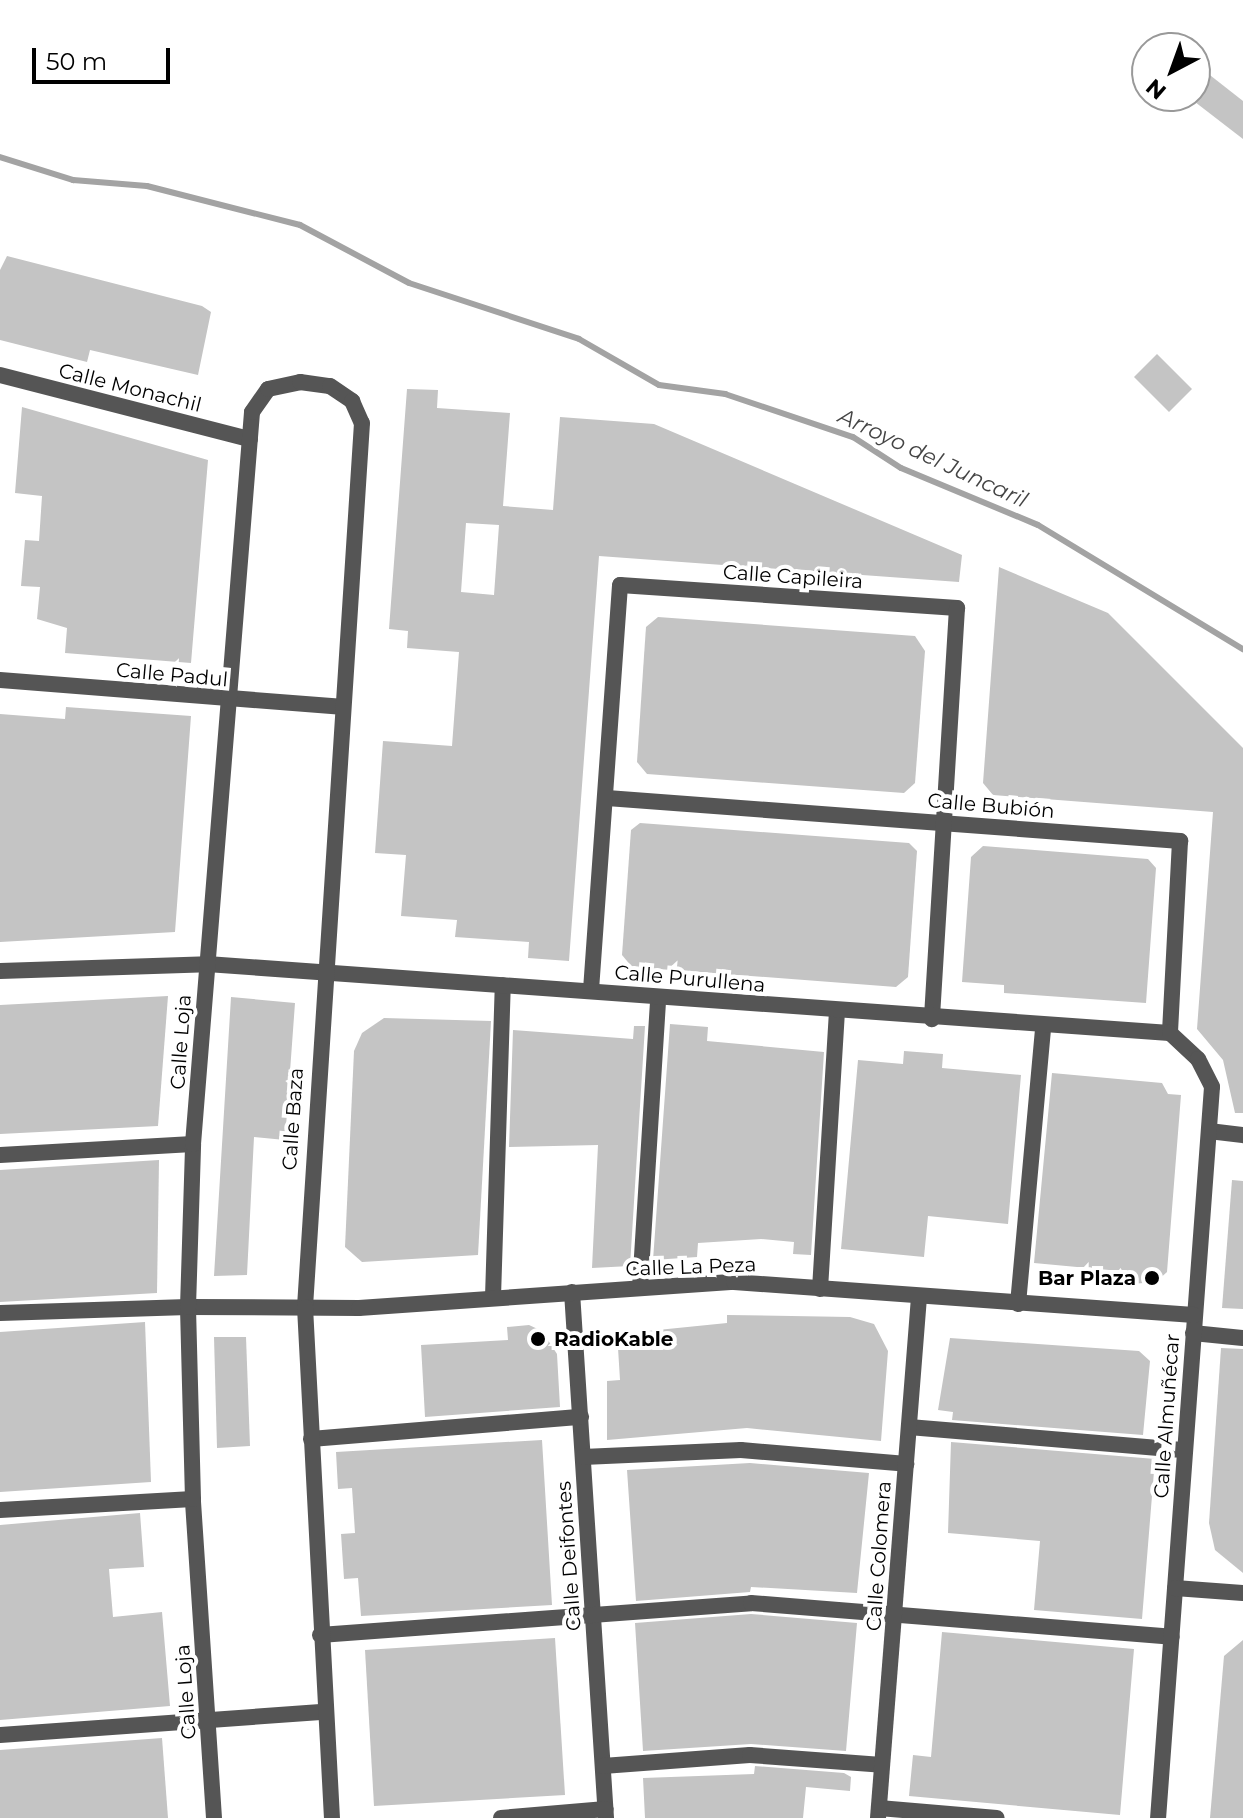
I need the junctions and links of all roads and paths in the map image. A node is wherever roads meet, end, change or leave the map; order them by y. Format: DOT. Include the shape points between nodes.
graph roads {
  1 [pos="0,375"];
  2 [pos="362,423"];
  3 [pos="250,439"];
  4 [pos="0,680"];
  5 [pos="228,700"];
  6 [pos="341,707"];
  7 [pos="607,798"];
  8 [pos="943,821"];
  9 [pos="207,964"];
  10 [pos="0,971"];
  11 [pos="323,973"];
  12 [pos="503,985"];
  13 [pos="591,990"];
  14 [pos="658,998"];
  15 [pos="837,1011"];
  16 [pos="932,1019"];
  17 [pos="1043,1027"];
  18 [pos="1170,1033"];
  19 [pos="1209,1131"];
  20 [pos="1243,1135"];
  21 [pos="193,1144"];
  22 [pos="0,1155"];
  23 [pos="640,1288"];
  24 [pos="820,1289"];
  25 [pos="572,1292"];
  26 [pos="493,1297"];
  27 [pos="919,1297"];
  28 [pos="1018,1304"];
  29 [pos="188,1307"];
  30 [pos="305,1307"];
  31 [pos="0,1313"];
  32 [pos="1194,1315"];
  33 [pos="1193,1333"];
  34 [pos="1243,1338"];
  35 [pos="581,1417"];
  36 [pos="909,1427"];
  37 [pos="311,1439"];
  38 [pos="1185,1450"];
  39 [pos="583,1457"];
  40 [pos="906,1464"];
  41 [pos="193,1499"];
  42 [pos="0,1510"];
  43 [pos="1175,1588"];
  44 [pos="1243,1593"];
  45 [pos="894,1614"];
  46 [pos="593,1615"];
  47 [pos="320,1635"];
  48 [pos="1172,1637"];
  49 [pos="324,1712"];
  50 [pos="208,1724"];
  51 [pos="0,1735"];
  52 [pos="882,1765"];
  53 [pos="603,1766"];
  54 [pos="878,1813"];
  55 [pos="606,1814"];
  56 [pos="214,1818"];
  57 [pos="332,1818"];
  58 [pos="501,1818"];
  59 [pos="997,1818"];
  60 [pos="1158,1818"];
  1 -- 3 [label="street, Calle Monachil"];
  2 -- 3 [label="street, Calle Loja" via="352,401 330,386 300,382 268,389 252,412"];
  2 -- 6 [label="street, Calle Baza"];
  3 -- 5 [label="street, Calle Loja"];
  4 -- 5 [label="street, Calle Padul"];
  5 -- 6 [label="street, Calle Padul"];
  5 -- 9 [label="street, Calle Loja"];
  6 -- 11 [label="street, Calle Baza"];
  7 -- 8 [label="street, Calle Bubión"];
  7 -- 8 [label="street, Calle Capileira" via="620,585 926,605 957,608"];
  7 -- 13 [label="street, Calle Capileira"];
  8 -- 16 [label="street, Calle Capileira"];
  8 -- 18 [label="street, Calle Bubión" via="1180,841"];
  9 -- 10 [label="street, Calle Purullena"];
  9 -- 11 [label="street, Calle Purullena"];
  9 -- 21 [label="street, Calle Loja"];
  11 -- 12 [label="street, Calle Purullena"];
  11 -- 30 [label="street, Calle Baza"];
  12 -- 13 [label="street, Calle Purullena"];
  12 -- 26 [label="street"];
  13 -- 14 [label="street, Calle Purullena"];
  14 -- 15 [label="street, Calle Purullena"];
  14 -- 23 [label="street"];
  15 -- 16 [label="street, Calle Purullena"];
  15 -- 24 [label="street"];
  16 -- 17 [label="street, Calle Purullena"];
  17 -- 18 [label="street, Calle Purullena"];
  17 -- 28 [label="street"];
  18 -- 19 [label="street, Calle Almuñécar" via="1198,1059 1212,1087"];
  19 -- 20 [label="street"];
  19 -- 32 [label="street, Calle Almuñécar"];
  21 -- 22 [label="street"];
  21 -- 29 [label="street, Calle Loja"];
  23 -- 24 [label="street, Calle La Peza" via="734,1282"];
  23 -- 25 [label="street, Calle La Peza"];
  24 -- 27 [label="street, Calle La Peza"];
  25 -- 26 [label="street, Calle La Peza"];
  25 -- 35 [label="street, Calle Deifontes"];
  26 -- 30 [label="street, Calle La Peza"];
  27 -- 28 [label="street, Calle La Peza"];
  27 -- 36 [label="street, Calle Colomera"];
  28 -- 32 [label="street, Calle La Peza"];
  29 -- 30 [label="street, Calle La Peza"];
  29 -- 31 [label="street, Calle La Peza"];
  29 -- 41 [label="street, Calle Loja"];
  30 -- 37 [label="street, Calle Baza"];
  32 -- 33 [label="street, Calle Almuñécar"];
  33 -- 34 [label="street"];
  33 -- 38 [label="street, Calle Almuñécar"];
  35 -- 37 [label="street"];
  35 -- 39 [label="street, Calle Deifontes"];
  36 -- 38 [label="street"];
  36 -- 40 [label="street, Calle Colomera"];
  37 -- 47 [label="street, Calle Baza"];
  38 -- 43 [label="street, Calle Almuñécar"];
  39 -- 40 [label="street" via="741,1450"];
  39 -- 46 [label="street, Calle Deifontes"];
  40 -- 45 [label="street, Calle Colomera"];
  41 -- 42 [label="street"];
  41 -- 50 [label="street, Calle Loja"];
  43 -- 44 [label="street"];
  43 -- 48 [label="street, Calle Almuñécar"];
  45 -- 46 [label="street" via="751,1603"];
  45 -- 48 [label="street"];
  45 -- 52 [label="street, Calle Colomera"];
  46 -- 47 [label="street"];
  46 -- 53 [label="street, Calle Deifontes"];
  47 -- 49 [label="street, Calle Baza"];
  48 -- 60 [label="street, Calle Almuñécar"];
  49 -- 50 [label="street"];
  49 -- 57 [label="street, Calle Baza"];
  50 -- 51 [label="street"];
  50 -- 56 [label="street, Calle Loja"];
  52 -- 53 [label="street" via="750,1755"];
  52 -- 54 [label="street, Calle Colomera"];
  53 -- 55 [label="street, Calle Deifontes"];
  54 -- 59 [label="street"];
  55 -- 58 [label="street"];
}
